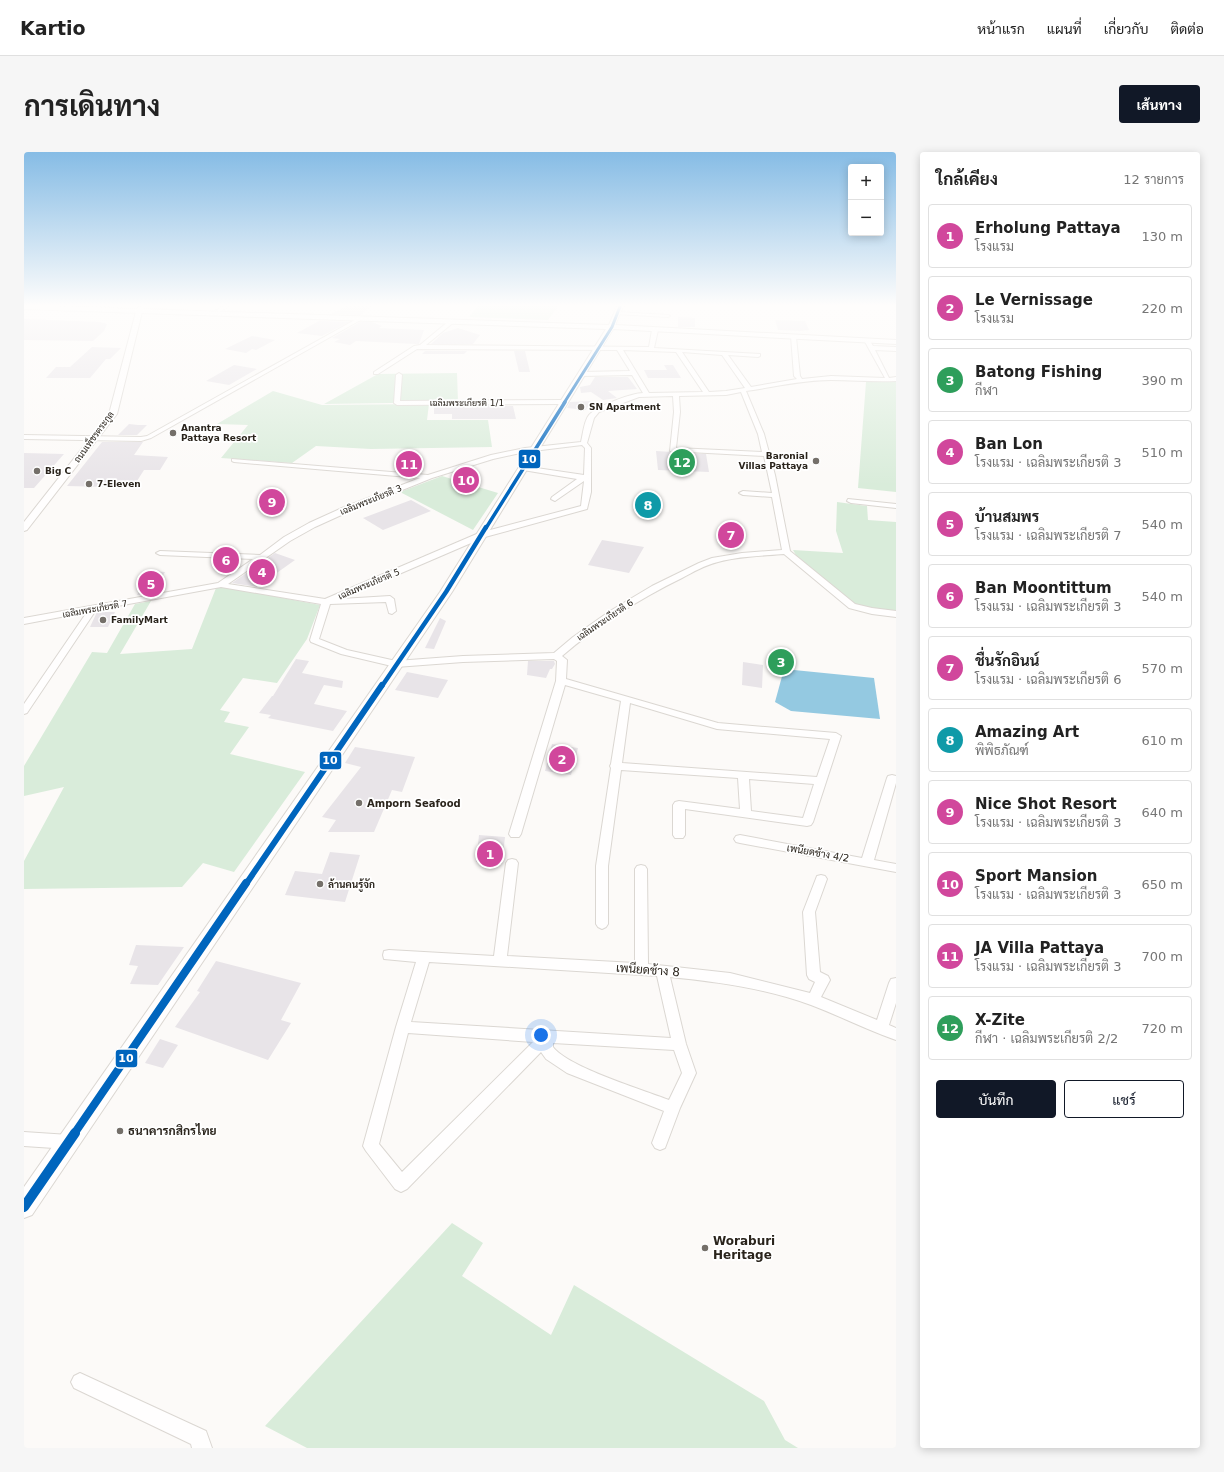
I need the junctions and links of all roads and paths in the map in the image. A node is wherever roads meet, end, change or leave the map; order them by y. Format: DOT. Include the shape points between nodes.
graph roads {
  1 [pos="125,364"];
  2 [pos="279,364"];
  3 [pos="390,364"];
  4 [pos="588,364"];
  5 [pos="628,364"];
  6 [pos="687,364"];
  7 [pos="731,364"];
  8 [pos="796,364"];
  9 [pos="880,364"];
  10 [pos="376,373"];
  11 [pos="633,373"];
  12 [pos="582,374"];
  13 [pos="399,375"];
  14 [pos="887,377"];
  15 [pos="896,378"];
  16 [pos="801,381"];
  17 [pos="746,390"];
  18 [pos="647,394"];
  19 [pos="676,394"];
  20 [pos="708,394"];
  21 [pos="565,402"];
  22 [pos="24,437"];
  23 [pos="95,438"];
  24 [pos="584,443"];
  25 [pos="535,449"];
  26 [pos="766,454"];
  27 [pos="234,460"];
  28 [pos="523,468"];
  29 [pos="430,477"];
  30 [pos="586,477"];
  31 [pos="743,493"];
  32 [pos="775,495"];
  33 [pos="555,499"];
  34 [pos="851,501"];
  35 [pos="896,506"];
  36 [pos="24,528"];
  37 [pos="482,535"];
  38 [pos="786,552"];
  39 [pos="160,553"];
  40 [pos="262,557"];
  41 [pos="221,585"];
  42 [pos="326,602"];
  43 [pos="93,609"];
  44 [pos="392,611"];
  45 [pos="896,614"];
  46 [pos="24,621"];
  47 [pos="556,656"];
  48 [pos="396,664"];
  49 [pos="561,681"];
  50 [pos="626,699"];
  51 [pos="24,711"];
  52 [pos="615,766"];
  53 [pos="743,775"];
  54 [pos="892,778"];
  55 [pos="821,781"];
  56 [pos="746,814"];
  57 [pos="515,834"];
  58 [pos="680,835"];
  59 [pos="740,839"];
  60 [pos="867,862"];
  61 [pos="512,863"];
  62 [pos="896,868"];
  63 [pos="642,869"];
  64 [pos="821,879"];
  65 [pos="602,924"];
  66 [pos="390,955"];
  67 [pos="424,957"];
  68 [pos="500,961"];
  69 [pos="642,969"];
  70 [pos="662,971"];
  71 [pos="896,983"];
  72 [pos="813,1000"];
  73 [pos="403,1027"];
  74 [pos="881,1027"];
  75 [pos="896,1034"];
  76 [pos="547,1038"];
  77 [pos="679,1044"];
  78 [pos="673,1108"];
  79 [pos="24,1139"];
  80 [pos="68,1142"];
  81 [pos="660,1143"];
  82 [pos="24,1207"];
  83 [pos="80,1382"];
  84 [pos="202,1448"];
  1 -- 23 [label="street, ถนนเพ็ชรตระกูล" via="115,408"];
  2 -- 23 [label="street" via="149,437"];
  3 -- 10 [label="street"];
  4 -- 12 [label="main road"];
  5 -- 11 [label="street"];
  6 -- 20 [label="street"];
  7 -- 17 [label="street"];
  8 -- 16 [label="street" via="797,376"];
  9 -- 14 [label="street"];
  11 -- 12 [label="street"];
  11 -- 18 [label="street"];
  12 -- 21 [label="main road"];
  13 -- 21 [label="street, เฉลิมพระเกียรติ 1/1" via="397,404"];
  15 -- 16 [label="street" via="831,378"];
  16 -- 17 [label="street"];
  17 -- 20 [label="street"];
  17 -- 26 [label="street"];
  18 -- 19 [label="street"];
  18 -- 24 [label="street" via="597,411 591,417"];
  19 -- 20 [label="street"];
  19 -- 26 [label="street" via="677,412 672,450"];
  21 -- 25 [label="main road"];
  22 -- 23 [label="street"];
  23 -- 36 [label="street, ถนนเพ็ชรตระกูล"];
  24 -- 25 [label="street, เฉลิมพระเกียรติ 3"];
  24 -- 30 [label="street" via="588,448"];
  25 -- 28 [label="main road"];
  25 -- 29 [label="street, เฉลิมพระเกียรติ 3" via="491,456"];
  26 -- 32 [label="street"];
  27 -- 29 [label="street"];
  28 -- 30 [label="street"];
  28 -- 37 [label="main road"];
  29 -- 40 [label="street, เฉลิมพระเกียรติ 3" via="312,525"];
  30 -- 33 [label="street"];
  30 -- 37 [label="street, เฉลิมพระเกียรติ 5" via="584,507"];
  31 -- 32 [label="street"];
  32 -- 38 [label="street"];
  34 -- 35 [label="street"];
  37 -- 42 [label="street, เฉลิมพระเกียรติ 5"];
  37 -- 48 [label="main road"];
  38 -- 45 [label="street" via="852,606"];
  38 -- 47 [label="street, เฉลิมพระเกียรติ 6" via="742,555 702,565 613,613"];
  39 -- 40 [label="street"];
  40 -- 41 [label="street, เฉลิมพระเกียรติ 3"];
  41 -- 42 [label="street, เฉลิมพระเกียรติ 7"];
  41 -- 43 [label="street, เฉลิมพระเกียรติ 7"];
  42 -- 44 [label="street, เฉลิมพระเกียรติ 5" via="390,599"];
  42 -- 48 [label="street" via="314,640 344,652"];
  43 -- 46 [label="street, เฉลิมพระเกียรติ 7"];
  43 -- 51 [label="street"];
  47 -- 48 [label="street"];
  47 -- 49 [label="street" via="562,660"];
  48 -- 80 [label="main road"];
  49 -- 50 [label="street"];
  49 -- 57 [label="street"];
  50 -- 52 [label="street"];
  50 -- 55 [label="street" via="717,726 836,736"];
  52 -- 53 [label="street"];
  52 -- 65 [label="street" via="602,866"];
  53 -- 55 [label="street"];
  53 -- 56 [label="street"];
  54 -- 60 [label="street"];
  55 -- 56 [label="street" via="807,822"];
  56 -- 58 [label="street" via="680,805"];
  59 -- 60 [label="street, เพนียดช้าง 4/2"];
  60 -- 62 [label="street, เพนียดช้าง 4/2"];
  61 -- 68 [label="street"];
  63 -- 69 [label="street"];
  64 -- 72 [label="street" via="809,912 814,975 823,980"];
  66 -- 67 [label="street, เพนียดช้าง 8"];
  67 -- 68 [label="street, เพนียดช้าง 8"];
  67 -- 73 [label="street"];
  68 -- 69 [label="street, เพนียดช้าง 8"];
  69 -- 70 [label="street, เพนียดช้าง 8"];
  70 -- 72 [label="street, เพนียดช้าง 8" via="730,978"];
  70 -- 77 [label="street"];
  71 -- 74 [label="street"];
  72 -- 74 [label="street, เพนียดช้าง 8"];
  73 -- 76 [label="street"];
  73 -- 76 [label="street" via="371,1146 402,1184"];
  74 -- 75 [label="street, เพนียดช้าง 8"];
  76 -- 77 [label="street"];
  76 -- 78 [label="street" via="546,1048 572,1068"];
  77 -- 78 [label="street" via="689,1073"];
  78 -- 81 [label="street"];
  79 -- 80 [label="street"];
  80 -- 82 [label="main road"];
  83 -- 84 [label="street" via="199,1438"];
}
